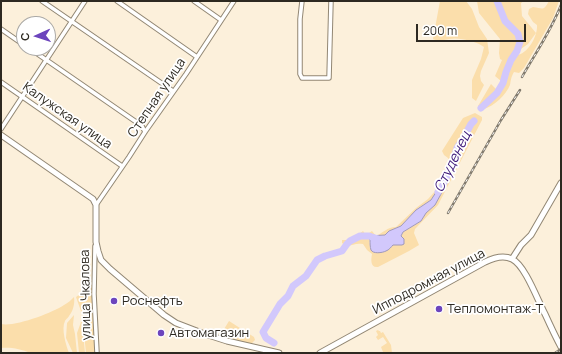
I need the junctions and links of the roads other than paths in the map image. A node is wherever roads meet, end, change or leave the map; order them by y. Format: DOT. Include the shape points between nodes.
graph roads {
  1 [pos="42,1"];
  2 [pos="85,1"];
  3 [pos="117,1"];
  4 [pos="194,1"];
  5 [pos="234,1"];
  6 [pos="302,1"];
  7 [pos="330,1"];
  8 [pos="221,20"];
  9 [pos="72,21"];
  10 [pos="1,29"];
  11 [pos="16,39"];
  12 [pos="40,56"];
  13 [pos="197,58"];
  14 [pos="46,60"];
  15 [pos="1,82"];
  16 [pos="173,92"];
  17 [pos="22,97"];
  18 [pos="1,129"];
  19 [pos="144,132"];
  20 [pos="1,135"];
  21 [pos="122,166"];
  22 [pos="561,183"];
  23 [pos="96,205"];
  24 [pos="96,237"];
  25 [pos="512,259"];
  26 [pos="561,347"];
  27 [pos="97,353"];
  28 [pos="279,353"];
  29 [pos="320,353"];
  1 -- 9 [label="street"];
  2 -- 9 [label="street"];
  3 -- 13 [label="street"];
  4 -- 8 [label="street"];
  5 -- 8 [label="street, Степная улица"];
  6 -- 7 [label="street" via="302,78 329,78"];
  8 -- 13 [label="street, Степная улица"];
  9 -- 14 [label="street"];
  9 -- 16 [label="street"];
  10 -- 11 [label="street"];
  12 -- 14 [label="street"];
  13 -- 16 [label="street, Степная улица"];
  14 -- 17 [label="street"];
  14 -- 19 [label="street" via="142,126"];
  15 -- 17 [label="street, Калужская улица"];
  16 -- 19 [label="street, Степная улица"];
  17 -- 18 [label="street"];
  17 -- 21 [label="street, Калужская улица"];
  19 -- 21 [label="street, Степная улица"];
  20 -- 23 [label="main road" via="93,199"];
  21 -- 23 [label="street, Степная улица"];
  22 -- 25 [label="main road" via="531,235"];
  23 -- 24 [label="main road"];
  24 -- 27 [label="street, улица Чкалова" via="94,294"];
  24 -- 28 [label="main road" via="101,260 176,323 227,341"];
  25 -- 26 [label="main road" via="530,282"];
  25 -- 29 [label="main road, Ипподромная улица" via="490,260"];
}
